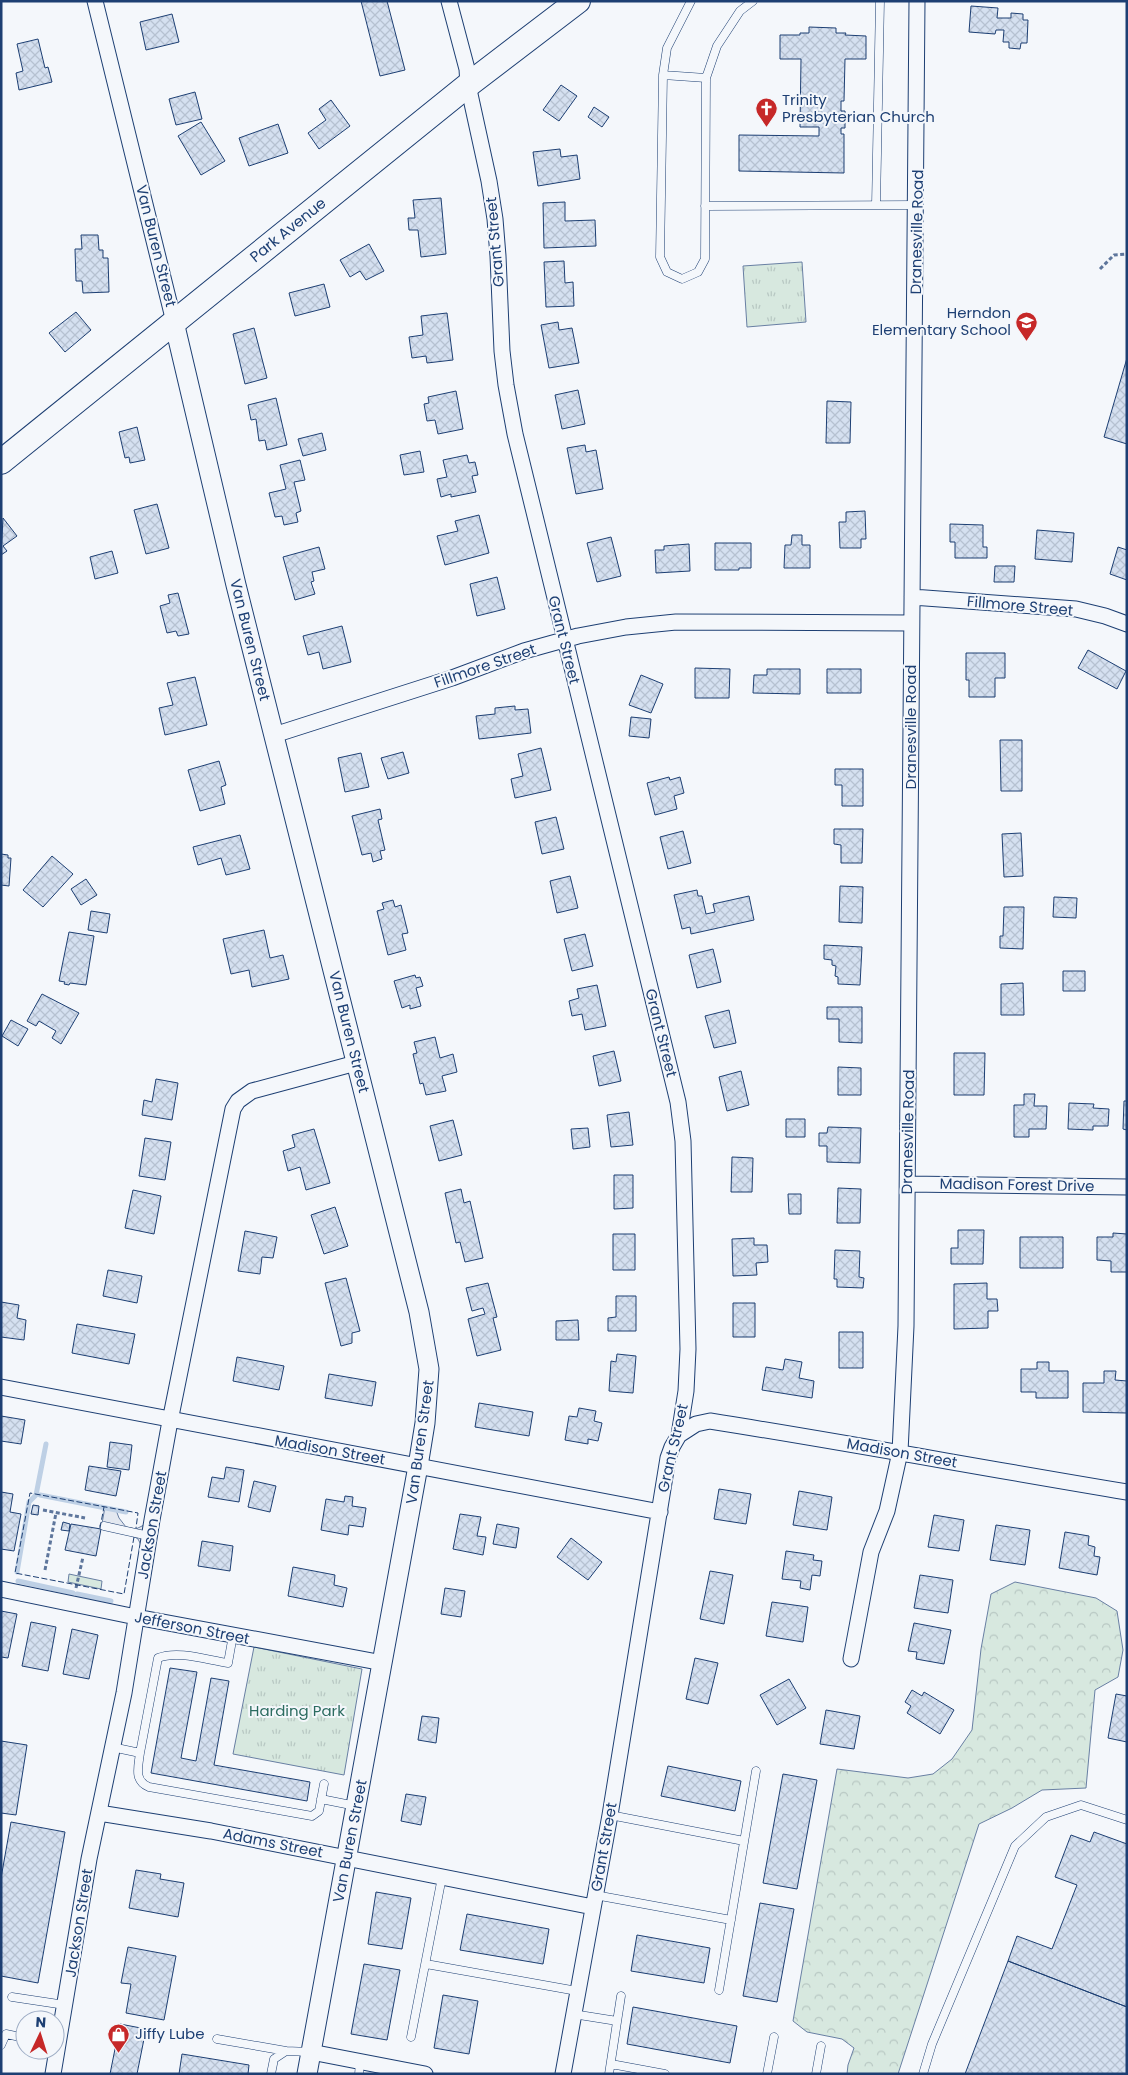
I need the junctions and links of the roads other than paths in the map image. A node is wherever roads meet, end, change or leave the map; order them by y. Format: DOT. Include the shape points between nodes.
graph roads {
  1 [pos="95,1"];
  2 [pos="578,1"];
  3 [pos="691,1"];
  4 [pos="753,1"];
  5 [pos="880,1"];
  6 [pos="917,1"];
  7 [pos="451,3"];
  8 [pos="663,75"];
  9 [pos="706,78"];
  10 [pos="468,85"];
  11 [pos="876,205"];
  12 [pos="917,205"];
  13 [pos="705,206"];
  14 [pos="174,322"];
  15 [pos="1,462"];
  16 [pos="912,597"];
  17 [pos="911,623"];
  18 [pos="1127,624"];
  19 [pos="564,640"];
  20 [pos="274,735"];
  21 [pos="356,1063"];
  22 [pos="908,1184"];
  23 [pos="1127,1187"];
  24 [pos="1,1388"];
  25 [pos="170,1421"];
  26 [pos="680,1435"];
  27 [pos="900,1452"];
  28 [pos="418,1466"];
  29 [pos="1127,1492"];
  30 [pos="660,1512"];
  31 [pos="104,1526"];
  32 [pos="149,1536"];
  33 [pos="1,1589"];
  34 [pos="136,1618"];
  35 [pos="232,1635"];
  36 [pos="851,1659"];
  37 [pos="384,1663"];
  38 [pos="112,1747"];
  39 [pos="140,1753"];
  40 [pos="756,1771"];
  41 [pos="324,1784"];
  42 [pos="321,1799"];
  43 [pos="356,1806"];
  44 [pos="99,1813"];
  45 [pos="610,1815"];
  46 [pos="1127,1820"];
  47 [pos="744,1841"];
  48 [pos="347,1858"];
  49 [pos="442,1877"];
  50 [pos="594,1901"];
  51 [pos="731,1920"];
  52 [pos="426,1964"];
  53 [pos="719,1990"];
  54 [pos="578,1991"];
  55 [pos="12,1996"];
  56 [pos="621,1996"];
  57 [pos="65,2005"];
  58 [pos="64,2010"];
  59 [pos="573,2014"];
  60 [pos="617,2021"];
  61 [pos="3,2033"];
  62 [pos="411,2037"];
  63 [pos="774,2037"];
  64 [pos="218,2039"];
  65 [pos="1,2044"];
  66 [pos="821,2046"];
  67 [pos="286,2051"];
  68 [pos="311,2052"];
  69 [pos="54,2060"];
  70 [pos="610,2064"];
  71 [pos="360,2068"];
  72 [pos="53,2074"];
  73 [pos="271,2074"];
  74 [pos="307,2074"];
  75 [pos="425,2074"];
  76 [pos="563,2074"];
  77 [pos="609,2074"];
  78 [pos="665,2074"];
  79 [pos="767,2074"];
  80 [pos="816,2074"];
  81 [pos="922,2074"];
  1 -- 14 [label="street, Van Buren Street"];
  2 -- 10 [label="main road, Park Avenue"];
  3 -- 8 [label="lane" via="667,48"];
  4 -- 9 [label="lane" via="740,11 717,46"];
  5 -- 11 [label="lane"];
  6 -- 12 [label="street, Dranesville Road"];
  7 -- 10 [label="street, Grant Street"];
  8 -- 9 [label="lane"];
  8 -- 13 [label="lane" via="660,257 667,272 682,279 698,272 705,259"];
  9 -- 13 [label="lane"];
  10 -- 14 [label="main road, Park Avenue"];
  10 -- 19 [label="street, Grant Street" via="495,219 506,386"];
  11 -- 12 [label="lane"];
  11 -- 13 [label="lane"];
  12 -- 16 [label="street, Dranesville Road"];
  14 -- 15 [label="main road, Park Avenue"];
  14 -- 20 [label="street, Van Buren Street"];
  16 -- 17 [label="street, Dranesville Road"];
  16 -- 18 [label="street, Fillmore Street" via="1076,609"];
  17 -- 19 [label="street, Fillmore Street" via="676,622 626,627"];
  17 -- 22 [label="street, Dranesville Road"];
  19 -- 20 [label="street, Fillmore Street"];
  19 -- 26 [label="street, Grant Street" via="678,1102 684,1141 688,1349"];
  20 -- 21 [label="street, Van Buren Street"];
  21 -- 25 [label="street, Jackson Street" via="252,1091 233,1109"];
  21 -- 28 [label="street, Van Buren Street" via="426,1342 428,1394"];
  22 -- 23 [label="street, Madison Forest Drive"];
  22 -- 27 [label="street, Dranesville Road"];
  24 -- 25 [label="street, Madison Street"];
  25 -- 28 [label="street, Madison Street"];
  25 -- 32 [label="street, Jackson Street"];
  26 -- 27 [label="street, Madison Street" via="696,1424 710,1421"];
  26 -- 30 [label="street, Grant Street" via="668,1458"];
  27 -- 29 [label="street, Madison Street"];
  27 -- 36 [label="street, Dranesville Road" via="887,1511 871,1552"];
  28 -- 30 [label="street, Madison Street"];
  28 -- 37 [label="street, Van Buren Street"];
  30 -- 45 [label="street, Grant Street"];
  31 -- 32 [label="lane"];
  32 -- 34 [label="street, Jackson Street"];
  33 -- 34 [label="street, Jefferson Street"];
  34 -- 35 [label="street, Jefferson Street"];
  34 -- 38 [label="street, Jackson Street"];
  35 -- 37 [label="street, Jefferson Street"];
  35 -- 39 [label="lane" via="228,1663 175,1655 158,1658"];
  37 -- 43 [label="street, Van Buren Street"];
  38 -- 39 [label="lane"];
  38 -- 44 [label="street, Jackson Street"];
  39 -- 42 [label="lane" via="138,1779 149,1788 312,1816 319,1811"];
  40 -- 47 [label="lane"];
  41 -- 42 [label="lane"];
  42 -- 43 [label="lane"];
  43 -- 48 [label="street, Van Buren Street"];
  44 -- 48 [label="street, Adams Street"];
  44 -- 57 [label="street, Jackson Street"];
  45 -- 47 [label="lane"];
  45 -- 50 [label="street, Grant Street"];
  46 -- 81 [label="lane" via="1081,1806 1046,1817 1014,1846"];
  47 -- 51 [label="lane"];
  48 -- 49 [label="street, Adams Street"];
  48 -- 68 [label="street, Van Buren Street"];
  49 -- 50 [label="street, Adams Street"];
  49 -- 52 [label="lane"];
  50 -- 51 [label="lane"];
  50 -- 54 [label="street, Grant Street"];
  51 -- 53 [label="lane"];
  52 -- 54 [label="lane"];
  52 -- 62 [label="lane"];
  54 -- 59 [label="street, Grant Street"];
  55 -- 57 [label="lane"];
  56 -- 60 [label="lane"];
  57 -- 58 [label="street, Jackson Street"];
  59 -- 60 [label="lane"];
  59 -- 76 [label="street, Grant Street"];
  60 -- 70 [label="lane"];
  61 -- 65 [label="lane"];
  63 -- 79 [label="lane"];
  64 -- 67 [label="lane"];
  66 -- 80 [label="lane"];
  67 -- 68 [label="lane"];
  67 -- 73 [label="lane" via="274,2059"];
  68 -- 71 [label="street"];
  68 -- 74 [label="street, Van Buren Street"];
  69 -- 72 [label="street, Jackson Street"];
  70 -- 77 [label="lane"];
  70 -- 78 [label="lane"];
  71 -- 75 [label="street"];
}
